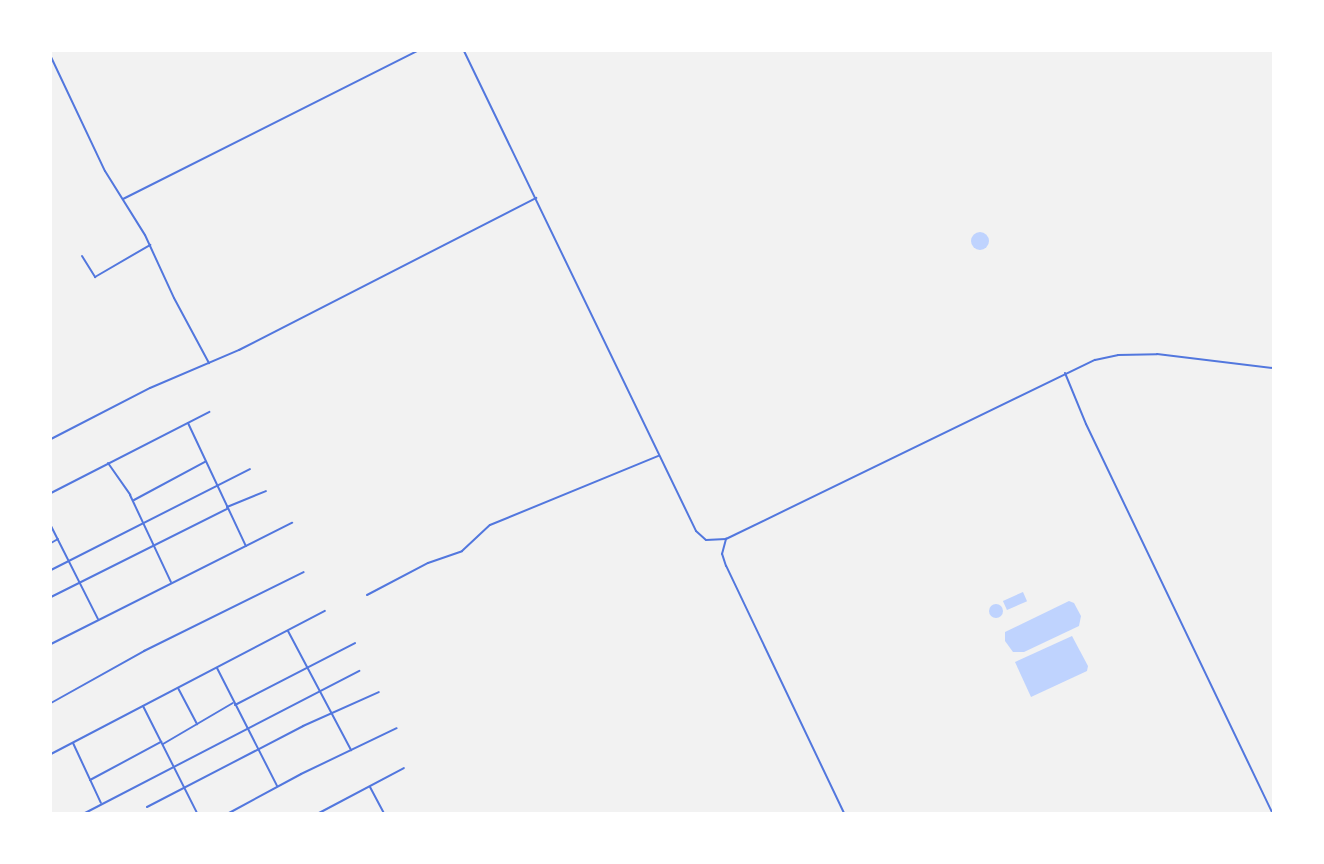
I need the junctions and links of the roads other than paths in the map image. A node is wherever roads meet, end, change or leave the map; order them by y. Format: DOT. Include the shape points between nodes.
graph roads {
  1 [pos="417,51"];
  2 [pos="464,51"];
  3 [pos="51,57"];
  4 [pos="536,198"];
  5 [pos="123,199"];
  6 [pos="150,245"];
  7 [pos="82,256"];
  8 [pos="209,363"];
  9 [pos="1273,368"];
  10 [pos="1065,373"];
  11 [pos="209,412"];
  12 [pos="188,423"];
  13 [pos="51,439"];
  14 [pos="658,456"];
  15 [pos="205,462"];
  16 [pos="108,463"];
  17 [pos="250,469"];
  18 [pos="216,486"];
  19 [pos="266,492"];
  20 [pos="51,493"];
  21 [pos="133,500"];
  22 [pos="227,508"];
  23 [pos="144,523"];
  24 [pos="292,523"];
  25 [pos="51,526"];
  26 [pos="58,539"];
  27 [pos="726,539"];
  28 [pos="51,543"];
  29 [pos="154,544"];
  30 [pos="246,546"];
  31 [pos="69,561"];
  32 [pos="51,570"];
  33 [pos="304,572"];
  34 [pos="80,582"];
  35 [pos="172,582"];
  36 [pos="367,595"];
  37 [pos="51,597"];
  38 [pos="325,611"];
  39 [pos="98,619"];
  40 [pos="288,631"];
  41 [pos="355,643"];
  42 [pos="51,644"];
  43 [pos="307,666"];
  44 [pos="217,668"];
  45 [pos="359,671"];
  46 [pos="178,688"];
  47 [pos="321,690"];
  48 [pos="379,692"];
  49 [pos="51,704"];
  50 [pos="235,704"];
  51 [pos="143,706"];
  52 [pos="333,713"];
  53 [pos="197,724"];
  54 [pos="248,728"];
  55 [pos="397,728"];
  56 [pos="72,742"];
  57 [pos="162,743"];
  58 [pos="259,750"];
  59 [pos="351,750"];
  60 [pos="51,754"];
  61 [pos="175,766"];
  62 [pos="404,768"];
  63 [pos="90,780"];
  64 [pos="370,786"];
  65 [pos="277,787"];
  66 [pos="185,788"];
  67 [pos="100,803"];
  68 [pos="147,807"];
  69 [pos="85,813"];
  70 [pos="197,813"];
  71 [pos="229,813"];
  72 [pos="319,813"];
  73 [pos="384,813"];
  74 [pos="844,813"];
  75 [pos="1272,813"];
  1 -- 5 [label="street"];
  2 -- 4 [label="street"];
  3 -- 5 [label="street" via="105,171"];
  4 -- 8 [label="street"];
  4 -- 14 [label="street"];
  5 -- 6 [label="street"];
  6 -- 7 [label="street" via="95,278"];
  6 -- 8 [label="street"];
  8 -- 13 [label="street" via="150,388"];
  9 -- 10 [label="street" via="1137,354 1095,360"];
  10 -- 27 [label="street"];
  10 -- 75 [label="street" via="1095,444"];
  11 -- 12 [label="street"];
  12 -- 15 [label="street"];
  12 -- 16 [label="street"];
  14 -- 27 [label="street" via="700,536 712,542"];
  14 -- 36 [label="street" via="490,525 462,551 428,563"];
  15 -- 18 [label="street"];
  15 -- 21 [label="street"];
  16 -- 20 [label="street"];
  16 -- 21 [label="street"];
  17 -- 18 [label="street"];
  18 -- 22 [label="street"];
  18 -- 23 [label="street"];
  19 -- 22 [label="street"];
  21 -- 23 [label="street"];
  22 -- 29 [label="street"];
  22 -- 30 [label="street"];
  23 -- 29 [label="street"];
  23 -- 31 [label="street"];
  24 -- 30 [label="street"];
  25 -- 26 [label="street"];
  26 -- 28 [label="street"];
  26 -- 31 [label="street"];
  27 -- 74 [label="street" via="722,554 726,566"];
  29 -- 34 [label="street"];
  29 -- 35 [label="street"];
  30 -- 35 [label="street"];
  31 -- 32 [label="street"];
  31 -- 34 [label="street"];
  33 -- 49 [label="street" via="153,646"];
  34 -- 37 [label="street"];
  34 -- 39 [label="street"];
  35 -- 39 [label="street"];
  38 -- 40 [label="street"];
  39 -- 42 [label="street"];
  40 -- 43 [label="street"];
  40 -- 44 [label="street"];
  41 -- 43 [label="street"];
  43 -- 47 [label="street"];
  43 -- 50 [label="street"];
  44 -- 46 [label="street"];
  44 -- 50 [label="street"];
  45 -- 47 [label="street"];
  46 -- 51 [label="street"];
  46 -- 53 [label="street"];
  47 -- 52 [label="street"];
  47 -- 54 [label="street"];
  48 -- 52 [label="street"];
  50 -- 53 [label="street"];
  50 -- 54 [label="street"];
  51 -- 56 [label="street"];
  51 -- 57 [label="street"];
  52 -- 58 [label="street"];
  52 -- 59 [label="street"];
  53 -- 57 [label="street"];
  54 -- 58 [label="street"];
  54 -- 61 [label="street"];
  55 -- 59 [label="street"];
  56 -- 60 [label="street"];
  56 -- 63 [label="street"];
  57 -- 61 [label="street"];
  57 -- 63 [label="street"];
  58 -- 65 [label="street"];
  58 -- 66 [label="street"];
  59 -- 65 [label="street"];
  61 -- 66 [label="street"];
  61 -- 67 [label="street"];
  62 -- 64 [label="street"];
  63 -- 67 [label="street"];
  64 -- 72 [label="street"];
  64 -- 73 [label="street"];
  65 -- 71 [label="street"];
  66 -- 68 [label="street"];
  66 -- 70 [label="street"];
  67 -- 69 [label="street"];
}
